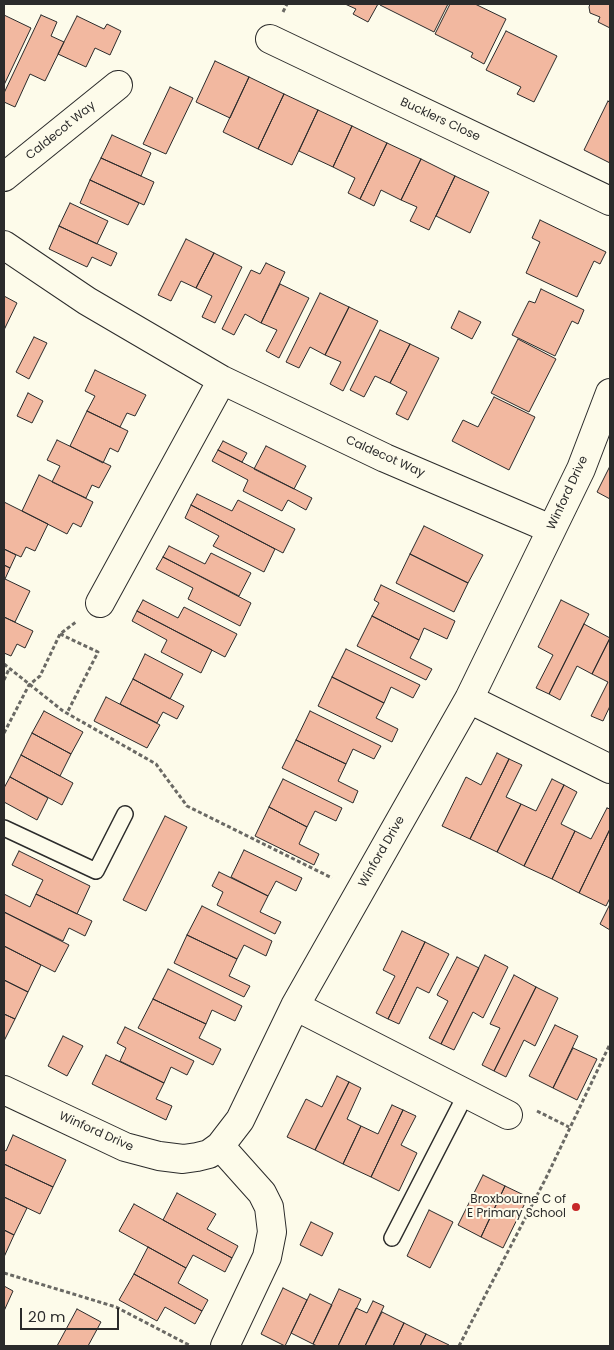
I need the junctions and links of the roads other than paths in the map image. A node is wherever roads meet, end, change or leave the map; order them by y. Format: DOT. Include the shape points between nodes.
graph roads {
  1 [pos="270,39"];
  2 [pos="118,85"];
  3 [pos="4,177"];
  4 [pos="610,201"];
  5 [pos="4,245"];
  6 [pos="222,380"];
  7 [pos="610,393"];
  8 [pos="551,529"];
  9 [pos="100,603"];
  10 [pos="469,699"];
  11 [pos="610,769"];
  12 [pos="125,814"];
  13 [pos="4,828"];
  14 [pos="295,1006"];
  15 [pos="4,1090"];
  16 [pos="466,1094"];
  17 [pos="508,1115"];
  18 [pos="220,1146"];
  19 [pos="392,1238"];
  20 [pos="225,1346"];
  1 -- 4 [label="street, Bucklers Close"];
  2 -- 3 [label="street, Caldecot Way"];
  5 -- 6 [label="street, Caldecot Way" via="87,301"];
  6 -- 8 [label="street, Caldecot Way" via="384,458"];
  6 -- 9 [label="street"];
  7 -- 8 [label="street, Winford Drive" via="581,469"];
  8 -- 10 [label="street, Winford Drive"];
  10 -- 11 [label="street"];
  10 -- 14 [label="street, Winford Drive"];
  12 -- 13 [label="lane" via="96,871"];
  14 -- 16 [label="street"];
  14 -- 18 [label="street, Winford Drive" via="240,1120"];
  15 -- 18 [label="street, Winford Drive" via="125,1147 159,1156 197,1157"];
  16 -- 17 [label="street"];
  16 -- 19 [label="lane"];
  18 -- 20 [label="street" via="262,1193 269,1206 272,1232 267,1257"];
}
